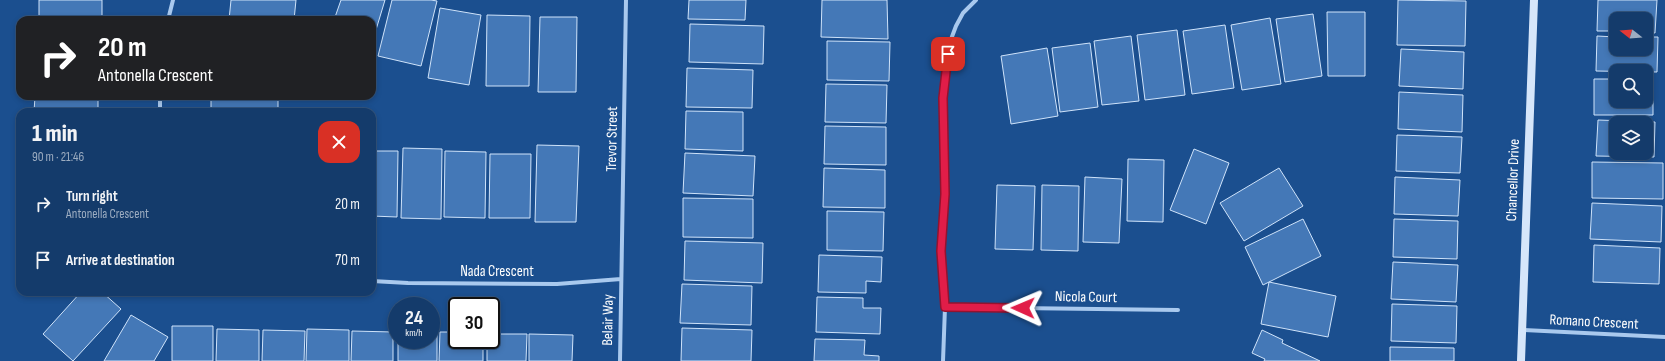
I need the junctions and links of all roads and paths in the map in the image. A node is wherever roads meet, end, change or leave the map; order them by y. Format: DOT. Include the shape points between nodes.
graph roads {
  1 [pos="173,0"];
  2 [pos="626,0"];
  3 [pos="976,0"];
  4 [pos="1534,0"];
  5 [pos="169,16"];
  6 [pos="621,279"];
  7 [pos="376,281"];
  8 [pos="945,307"];
  9 [pos="1178,310"];
  10 [pos="1522,330"];
  11 [pos="1665,338"];
  12 [pos="620,361"];
  13 [pos="943,361"];
  14 [pos="1521,361"];
  1 -- 5 [label="street"];
  2 -- 6 [label="street, Trevor Street"];
  3 -- 8 [label="street" via="963,13 956,26 946,66 943,98 945,194 941,251"];
  4 -- 10 [label="street, Chancellor Drive"];
  6 -- 7 [label="street, Nada Crescent" via="557,284"];
  6 -- 12 [label="street, Belair Way"];
  8 -- 9 [label="street, Nicola Court"];
  8 -- 13 [label="street"];
  10 -- 11 [label="street, Romano Crescent"];
  10 -- 14 [label="street, Chancellor Drive"];
}
